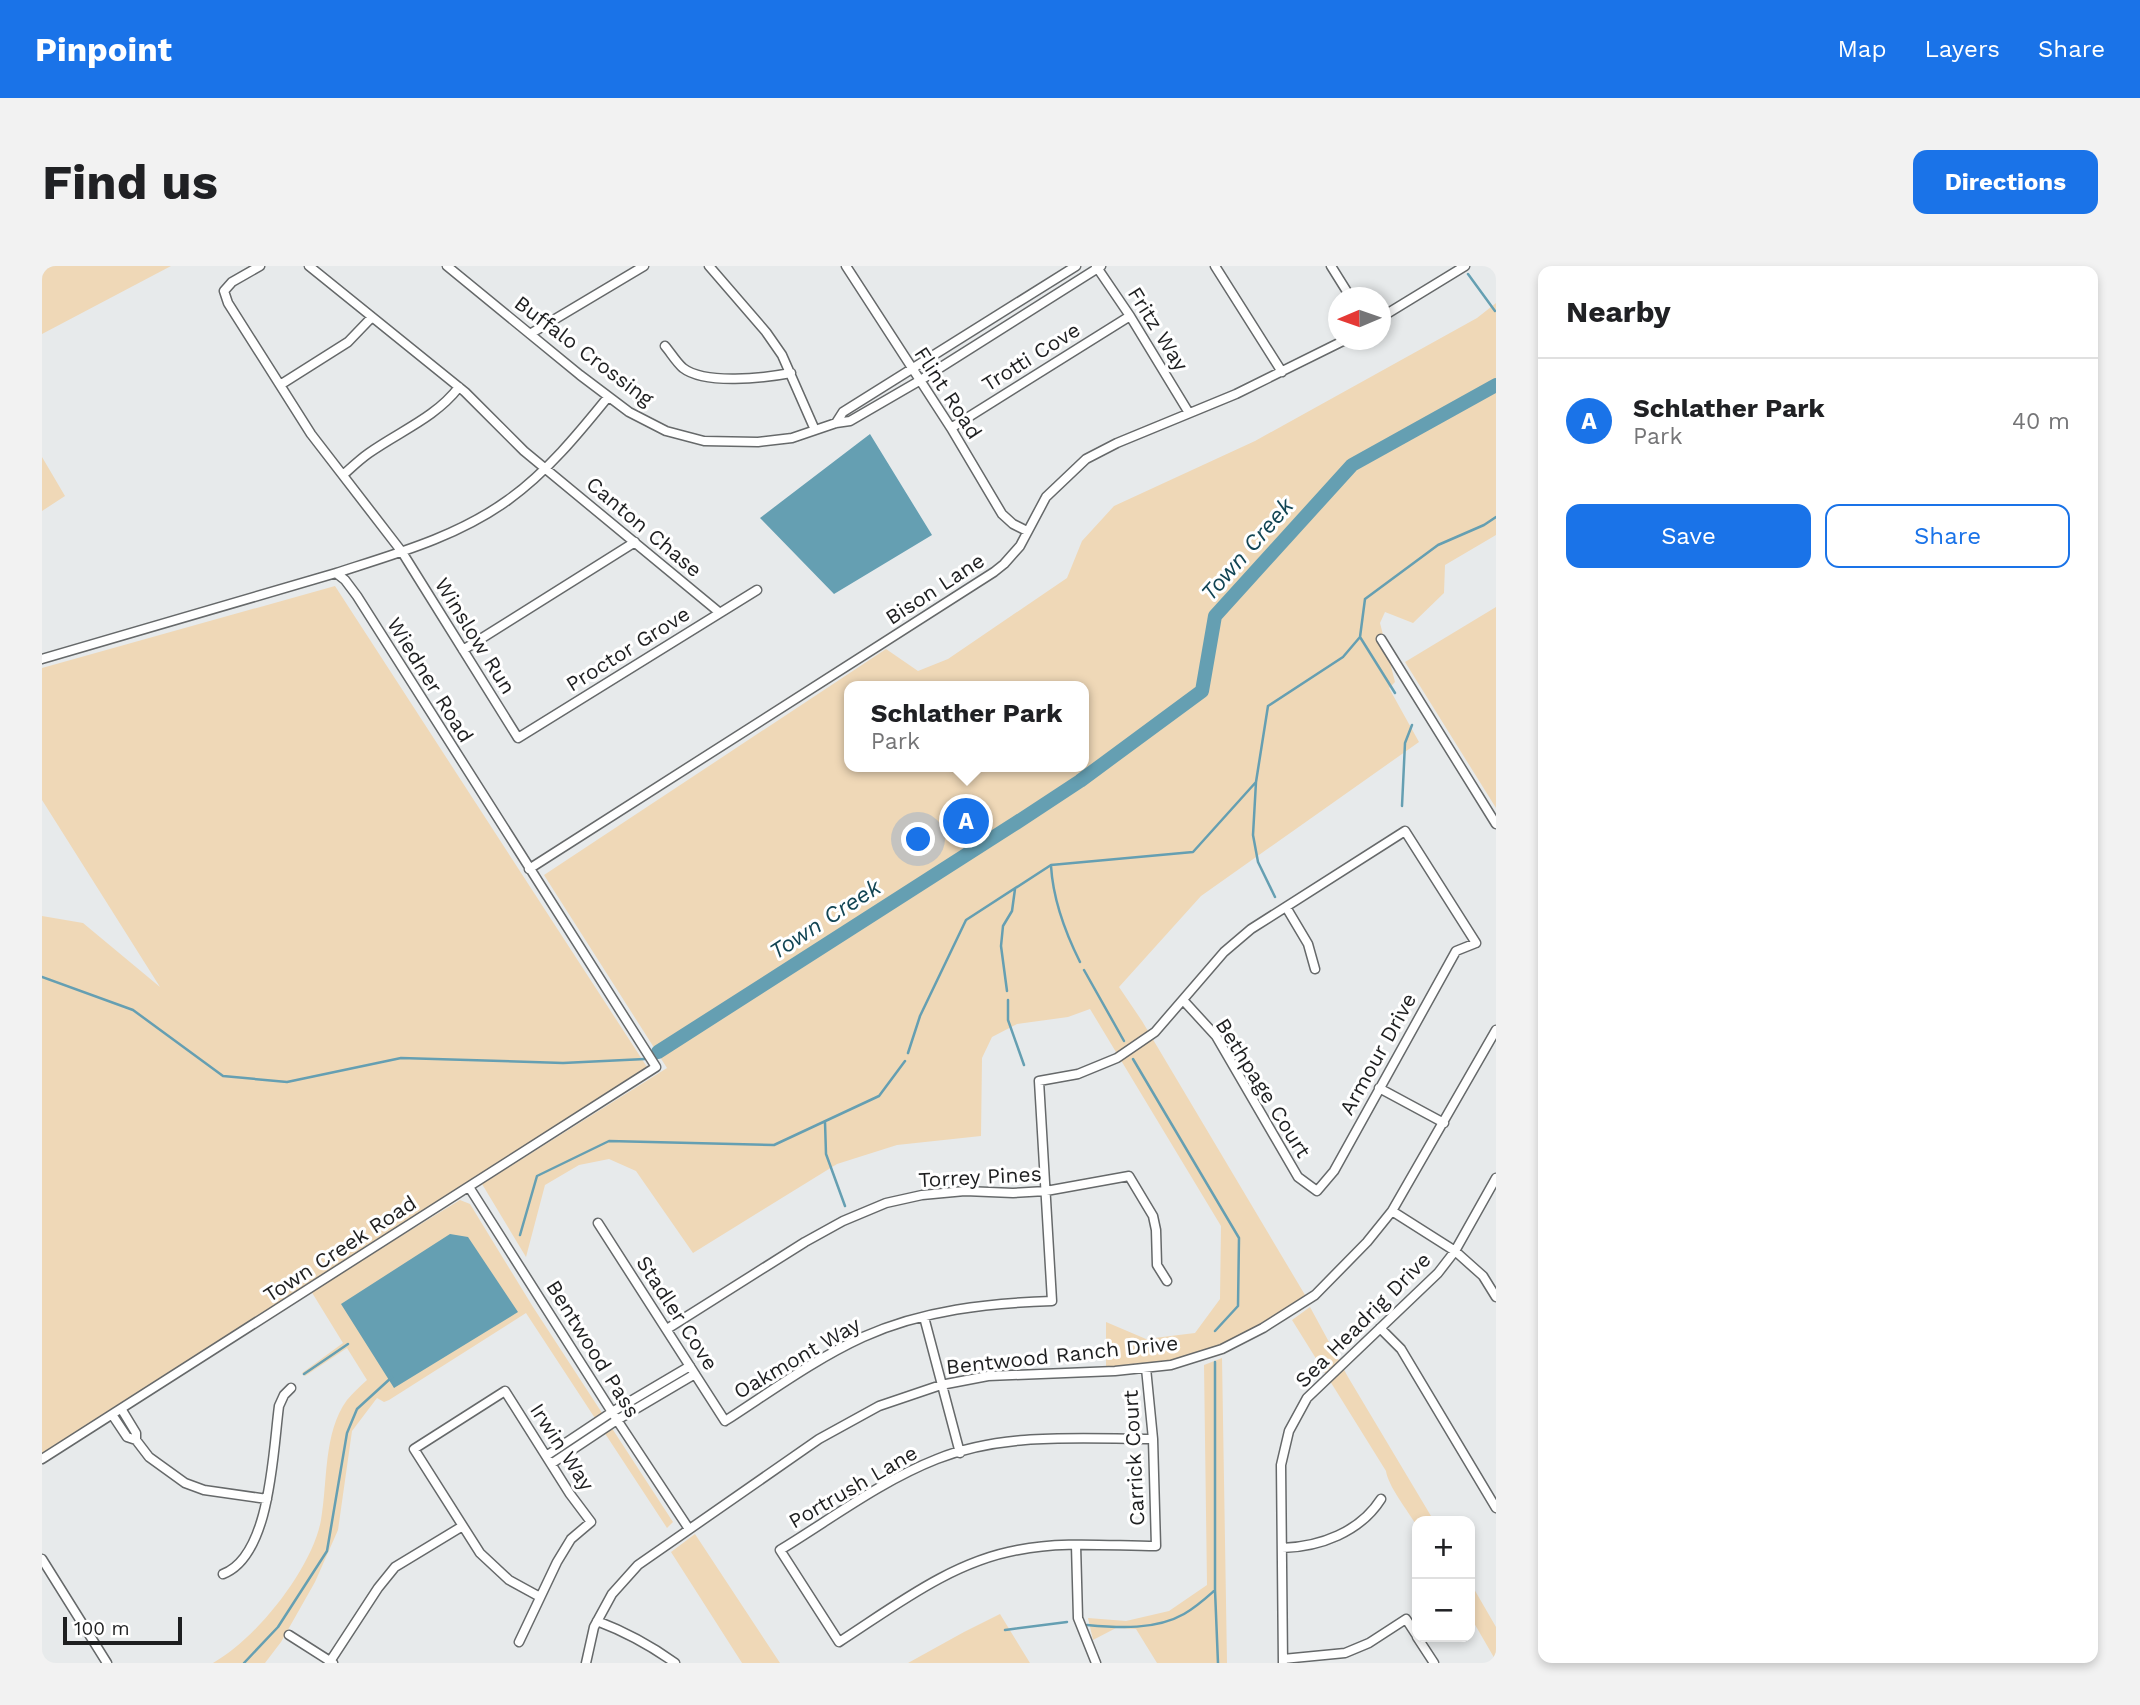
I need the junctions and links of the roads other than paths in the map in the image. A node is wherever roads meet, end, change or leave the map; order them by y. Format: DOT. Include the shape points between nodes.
graph roads {
  1 [pos="260,266"];
  2 [pos="309,266"];
  3 [pos="447,266"];
  4 [pos="644,266"];
  5 [pos="709,266"];
  6 [pos="846,266"];
  7 [pos="1076,266"];
  8 [pos="1215,266"];
  9 [pos="1331,266"];
  10 [pos="1448,266"];
  11 [pos="1465,266"];
  12 [pos="1098,267"];
  13 [pos="1454,274"];
  14 [pos="1344,287"];
  15 [pos="1391,312"];
  16 [pos="1130,316"];
  17 [pos="372,317"];
  18 [pos="530,334"];
  19 [pos="665,346"];
  20 [pos="1328,349"];
  21 [pos="912,370"];
  22 [pos="1282,372"];
  23 [pos="791,373"];
  24 [pos="919,382"];
  25 [pos="280,385"];
  26 [pos="458,387"];
  27 [pos="608,397"];
  28 [pos="1189,413"];
  29 [pos="835,424"];
  30 [pos="951,429"];
  31 [pos="815,430"];
  32 [pos="546,469"];
  33 [pos="343,475"];
  34 [pos="1027,531"];
  35 [pos="635,542"];
  36 [pos="402,552"];
  37 [pos="337,573"];
  38 [pos="757,590"];
  39 [pos="719,613"];
  40 [pos="1381,639"];
  41 [pos="463,650"];
  42 [pos="42,659"];
  43 [pos="519,738"];
  44 [pos="1496,824"];
  45 [pos="529,869"];
  46 [pos="1286,906"];
  47 [pos="1315,969"];
  48 [pos="1182,1000"];
  49 [pos="1496,1030"];
  50 [pos="656,1067"];
  51 [pos="1379,1088"];
  52 [pos="1444,1123"];
  53 [pos="1496,1178"];
  54 [pos="469,1187"];
  55 [pos="1046,1191"];
  56 [pos="1317,1191"];
  57 [pos="1392,1212"];
  58 [pos="598,1223"];
  59 [pos="1455,1251"];
  60 [pos="1167,1281"];
  61 [pos="1496,1297"];
  62 [pos="924,1317"];
  63 [pos="1380,1328"];
  64 [pos="667,1329"];
  65 [pos="1146,1368"];
  66 [pos="693,1370"];
  67 [pos="941,1385"];
  68 [pos="291,1388"];
  69 [pos="122,1410"];
  70 [pos="113,1416"];
  71 [pos="614,1416"];
  72 [pos="725,1421"];
  73 [pos="1153,1439"];
  74 [pos="136,1440"];
  75 [pos="960,1453"];
  76 [pos="42,1459"];
  77 [pos="549,1460"];
  78 [pos="267,1499"];
  79 [pos="1381,1499"];
  80 [pos="1496,1508"];
  81 [pos="461,1527"];
  82 [pos="689,1530"];
  83 [pos="1076,1545"];
  84 [pos="1282,1548"];
  85 [pos="42,1559"];
  86 [pos="223,1574"];
  87 [pos="540,1597"];
  88 [pos="597,1621"];
  89 [pos="1412,1629"];
  90 [pos="289,1635"];
  91 [pos="519,1642"];
  92 [pos="1420,1642"];
  93 [pos="1283,1661"];
  94 [pos="331,1662"];
  95 [pos="107,1663"];
  96 [pos="586,1663"];
  97 [pos="675,1663"];
  98 [pos="1096,1663"];
  99 [pos="1434,1663"];
  1 -- 25 [label="street, Winslow Run" via="224,291"];
  2 -- 17 [label="street, Canton Chase"];
  3 -- 18 [label="street, Buffalo Crossing"];
  4 -- 18 [label="street"];
  5 -- 23 [label="street" via="766,332"];
  6 -- 21 [label="street, Flint Road"];
  7 -- 21 [label="street, Buffalo Crossing"];
  8 -- 22 [label="street"];
  9 -- 14 [label="street"];
  10 -- 13 [label="street"];
  11 -- 13 [label="street"];
  12 -- 16 [label="street, Fritz Way"];
  12 -- 24 [label="street, Buffalo Crossing"];
  13 -- 15 [label="street"];
  16 -- 28 [label="street, Fritz Way"];
  16 -- 30 [label="street, Trotti Cove"];
  17 -- 25 [label="street" via="348,342"];
  17 -- 26 [label="street, Canton Chase"];
  18 -- 27 [label="street, Buffalo Crossing"];
  19 -- 23 [label="street" via="684,369 709,377"];
  20 -- 22 [label="street, Bison Lane"];
  21 -- 24 [label="street, Flint Road"];
  21 -- 29 [label="street, Buffalo Crossing" via="843,412"];
  22 -- 28 [label="street, Bison Lane"];
  23 -- 31 [label="street"];
  24 -- 29 [label="street, Buffalo Crossing" via="850,421"];
  24 -- 30 [label="street, Flint Road"];
  25 -- 33 [label="street, Winslow Run"];
  26 -- 32 [label="street, Canton Chase"];
  26 -- 33 [label="street" via="433,414 367,454"];
  27 -- 31 [label="street, Buffalo Crossing" via="666,431 704,441 758,442"];
  27 -- 32 [label="street"];
  28 -- 34 [label="street, Bison Lane" via="1086,459 1046,497"];
  29 -- 31 [label="street, Buffalo Crossing"];
  30 -- 34 [label="street, Flint Road" via="1002,514"];
  32 -- 35 [label="street, Canton Chase"];
  32 -- 36 [label="street" via="475,520"];
  33 -- 36 [label="street, Winslow Run"];
  34 -- 45 [label="street, Bison Lane" via="1012,556 994,572"];
  35 -- 39 [label="street, Canton Chase"];
  35 -- 41 [label="street"];
  36 -- 37 [label="street"];
  36 -- 41 [label="street, Winslow Run"];
  37 -- 42 [label="street"];
  37 -- 45 [label="street, Wiedner Road" via="357,596"];
  38 -- 39 [label="street, Proctor Grove"];
  39 -- 43 [label="street, Proctor Grove"];
  40 -- 44 [label="street"];
  41 -- 43 [label="street, Winslow Run"];
  45 -- 50 [label="street, Wiedner Road"];
  46 -- 47 [label="street" via="1308,944"];
  46 -- 48 [label="street" via="1224,952"];
  46 -- 51 [label="street, Armour Drive" via="1405,831 1476,943 1455,951"];
  48 -- 55 [label="street" via="1156,1032 1117,1058 1078,1074 1039,1081"];
  48 -- 56 [label="street, Bethpage Court" via="1216,1036 1298,1177"];
  49 -- 52 [label="street, Bentwood Ranch Drive"];
  50 -- 54 [label="street, Town Creek Road"];
  51 -- 52 [label="street"];
  51 -- 56 [label="street, Armour Drive" via="1334,1171"];
  52 -- 57 [label="street, Bentwood Ranch Drive"];
  53 -- 59 [label="street, Sea Headrig Drive"];
  54 -- 69 [label="street, Town Creek Road"];
  54 -- 71 [label="street, Bentwood Pass"];
  55 -- 60 [label="street, Torrey Pines" via="1129,1176 1153,1216 1157,1265"];
  55 -- 62 [label="street, Oakmont Way" via="1052,1301 1004,1302"];
  55 -- 64 [label="street, Torrey Pines" via="965,1191 887,1203 815,1237"];
  57 -- 59 [label="street"];
  57 -- 65 [label="street, Bentwood Ranch Drive" via="1315,1295 1287,1313 1222,1349"];
  58 -- 64 [label="street, Stadler Cove"];
  59 -- 61 [label="street" via="1483,1276"];
  59 -- 63 [label="street, Sea Headrig Drive"];
  62 -- 67 [label="street"];
  62 -- 72 [label="street, Oakmont Way" via="864,1337"];
  63 -- 80 [label="street" via="1401,1349"];
  63 -- 84 [label="street, Sea Headrig Drive" via="1307,1398 1289,1431 1281,1465"];
  64 -- 66 [label="street, Stadler Cove"];
  65 -- 67 [label="street, Bentwood Ranch Drive" via="988,1376"];
  65 -- 73 [label="street, Carrick Court"];
  66 -- 71 [label="street"];
  66 -- 72 [label="street, Stadler Cove"];
  67 -- 75 [label="street"];
  67 -- 82 [label="street, Bentwood Ranch Drive" via="878,1406 819,1439"];
  68 -- 78 [label="street" via="279,1406"];
  69 -- 70 [label="street, Town Creek Road"];
  69 -- 74 [label="street"];
  70 -- 74 [label="street" via="127,1437"];
  70 -- 76 [label="street, Town Creek Road"];
  71 -- 77 [label="street"];
  71 -- 82 [label="street, Bentwood Pass"];
  73 -- 75 [label="street, Portrush Lane" via="1021,1440"];
  73 -- 83 [label="street, Carrick Court" via="1156,1546"];
  74 -- 78 [label="street" via="149,1457 185,1483"];
  75 -- 83 [label="street, Portrush Lane" via="903,1474 780,1550 839,1642 962,1567 1019,1549"];
  77 -- 81 [label="street, Irwin Way" via="505,1391 414,1449"];
  77 -- 87 [label="street, Irwin Way" via="592,1522 570,1539"];
  78 -- 86 [label="street" via="251,1548 242,1563"];
  79 -- 84 [label="street" via="1371,1515 1328,1541"];
  81 -- 87 [label="street" via="493,1568"];
  81 -- 94 [label="street" via="395,1567"];
  82 -- 88 [label="street, Bentwood Ranch Drive" via="638,1565 612,1594"];
  83 -- 98 [label="street" via="1078,1618"];
  84 -- 93 [label="street, Sea Headrig Drive"];
  85 -- 95 [label="street"];
  87 -- 91 [label="street"];
  88 -- 96 [label="street, Bentwood Ranch Drive"];
  88 -- 97 [label="street" via="652,1646"];
  89 -- 93 [label="street" via="1406,1619 1345,1653"];
  90 -- 94 [label="street"];
  92 -- 99 [label="street"];
}
